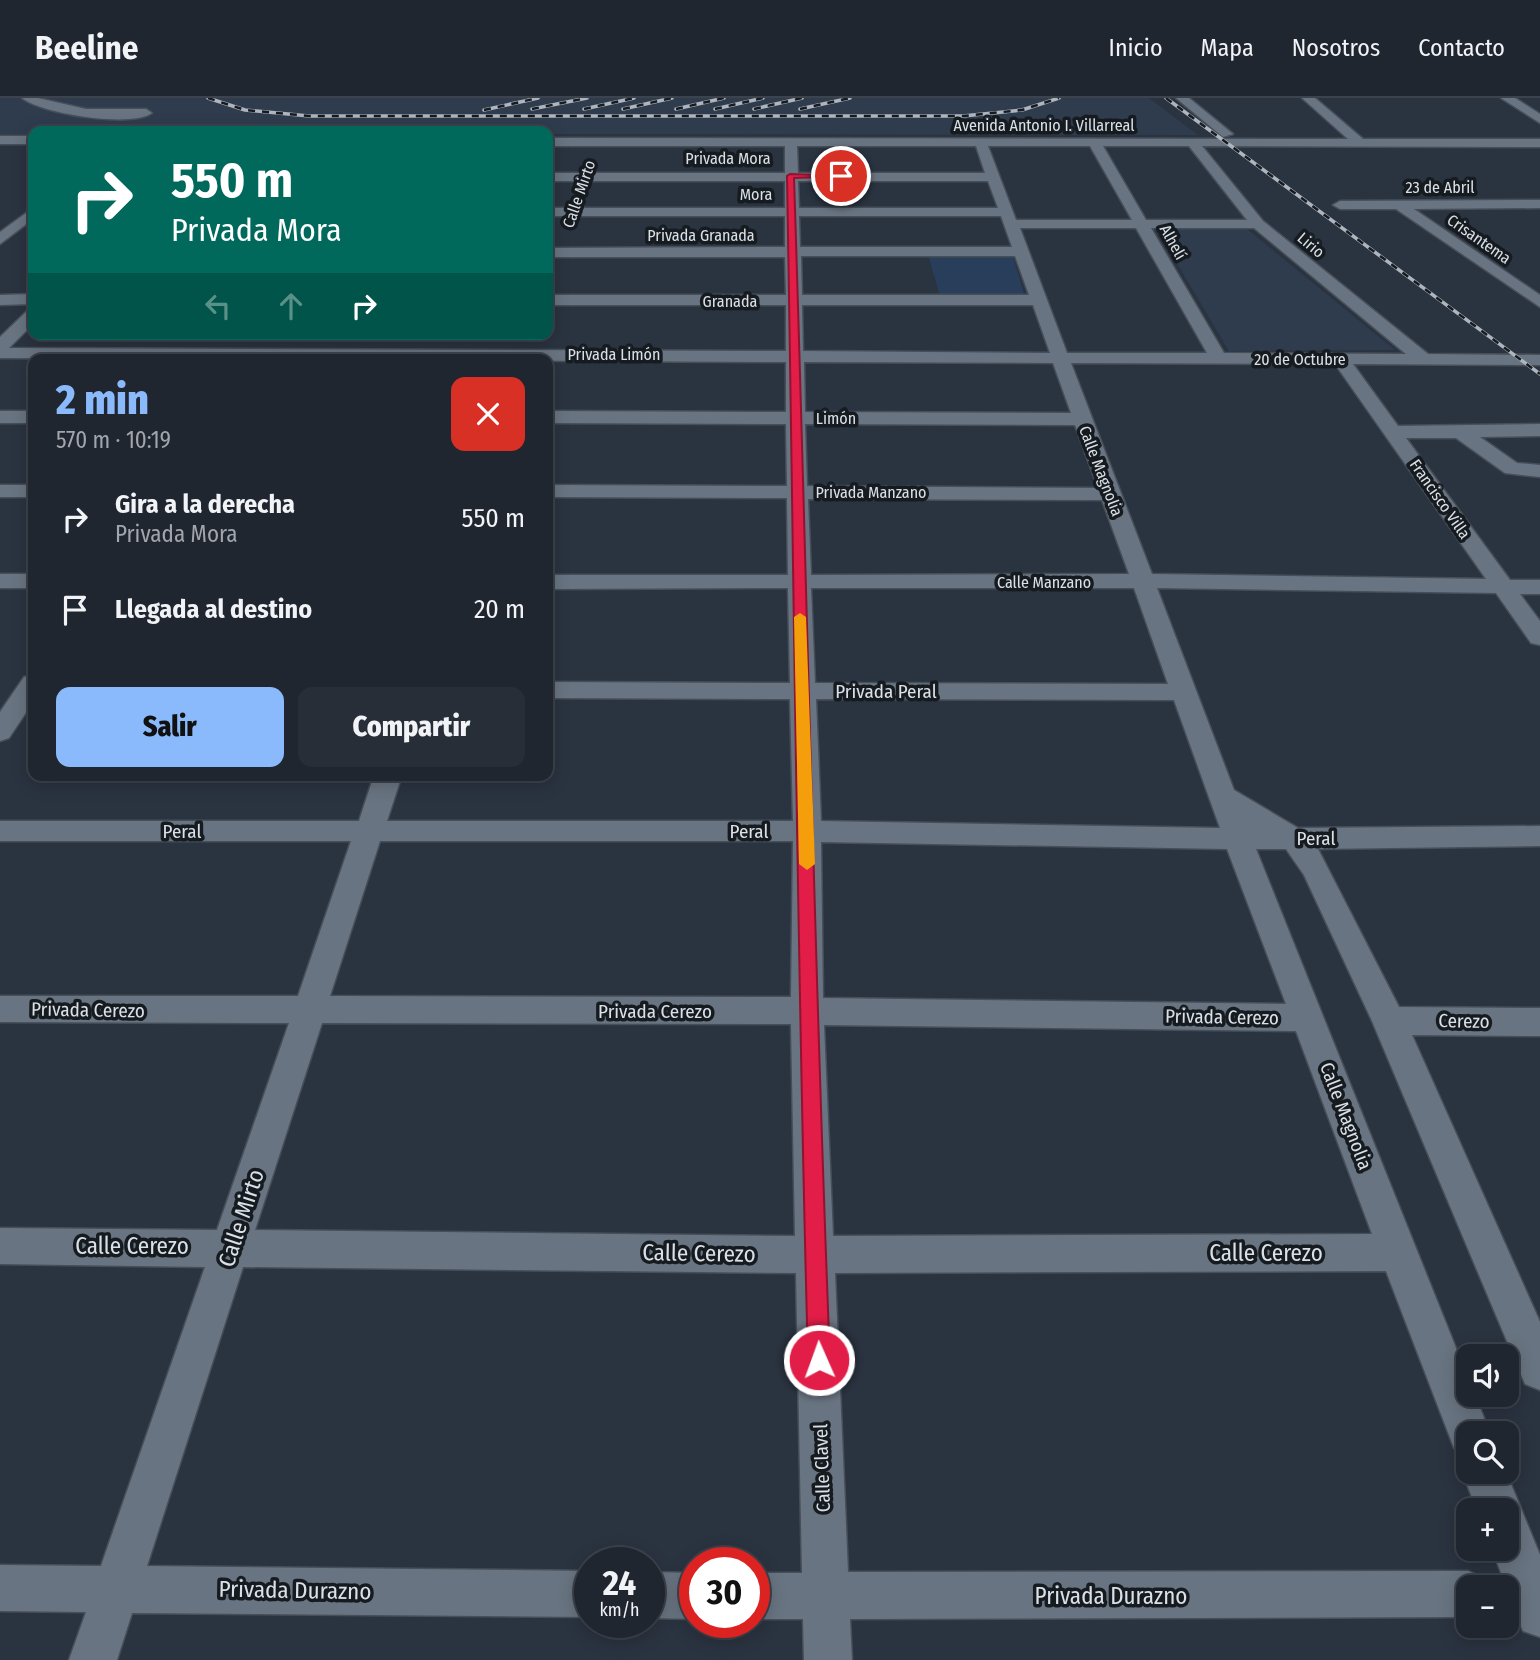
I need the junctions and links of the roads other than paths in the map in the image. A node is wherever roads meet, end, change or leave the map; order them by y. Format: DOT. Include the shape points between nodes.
graph roads {
  1 [pos="28,98"];
  2 [pos="122,98"];
  3 [pos="1182,98"];
  4 [pos="1308,98"];
  5 [pos="1507,98"];
  6 [pos="143,117"];
  7 [pos="1540,119"];
  8 [pos="106,122"];
  9 [pos="1227,134"];
  10 [pos="0,140"];
  11 [pos="28,141"];
  12 [pos="1094,142"];
  13 [pos="791,143"];
  14 [pos="981,143"];
  15 [pos="1193,143"];
  16 [pos="1360,143"];
  17 [pos="1540,143"];
  18 [pos="553,147"];
  19 [pos="0,157"];
  20 [pos="790,176"];
  21 [pos="553,177"];
  22 [pos="584,177"];
  23 [pos="993,177"];
  24 [pos="1398,204"];
  25 [pos="1540,204"];
  26 [pos="1339,205"];
  27 [pos="553,207"];
  28 [pos="11,212"];
  29 [pos="28,212"];
  30 [pos="792,212"];
  31 [pos="28,216"];
  32 [pos="1009,218"];
  33 [pos="1143,224"];
  34 [pos="1258,224"];
  35 [pos="0,240"];
  36 [pos="1022,251"];
  37 [pos="792,253"];
  38 [pos="554,257"];
  39 [pos="28,299"];
  40 [pos="0,300"];
  41 [pos="553,300"];
  42 [pos="1038,300"];
  43 [pos="795,302"];
  44 [pos="1540,302"];
  45 [pos="28,320"];
  46 [pos="0,347"];
  47 [pos="0,353"];
  48 [pos="86,354"];
  49 [pos="795,355"];
  50 [pos="553,356"];
  51 [pos="1060,356"];
  52 [pos="1219,359"];
  53 [pos="1340,359"];
  54 [pos="1423,359"];
  55 [pos="1540,360"];
  56 [pos="0,417"];
  57 [pos="28,417"];
  58 [pos="553,417"];
  59 [pos="795,418"];
  60 [pos="1082,419"];
  61 [pos="1540,430"];
  62 [pos="1393,432"];
  63 [pos="1460,432"];
  64 [pos="1540,471"];
  65 [pos="0,491"];
  66 [pos="28,491"];
  67 [pos="553,491"];
  68 [pos="797,491"];
  69 [pos="1111,494"];
  70 [pos="0,581"];
  71 [pos="28,581"];
  72 [pos="1142,581"];
  73 [pos="553,582"];
  74 [pos="799,583"];
  75 [pos="1502,587"];
  76 [pos="1540,587"];
  77 [pos="1540,638"];
  78 [pos="28,689"];
  79 [pos="553,690"];
  80 [pos="802,690"];
  81 [pos="0,692"];
  82 [pos="1183,692"];
  83 [pos="28,693"];
  84 [pos="0,732"];
  85 [pos="386,781"];
  86 [pos="1225,797"];
  87 [pos="370,830"];
  88 [pos="0,831"];
  89 [pos="807,831"];
  90 [pos="1540,836"];
  91 [pos="1292,838"];
  92 [pos="1238,839"];
  93 [pos="0,1009"];
  94 [pos="807,1011"];
  95 [pos="309,1012"];
  96 [pos="1310,1018"];
  97 [pos="1389,1021"];
  98 [pos="1540,1022"];
  99 [pos="0,1246"];
  100 [pos="232,1246"];
  101 [pos="1398,1252"];
  102 [pos="816,1255"];
  103 [pos="1540,1369"];
  104 [pos="1464,1421"];
  105 [pos="1515,1561"];
  106 [pos="118,1587"];
  107 [pos="0,1588"];
  108 [pos="574,1594"];
  109 [pos="1456,1594"];
  110 [pos="770,1596"];
  111 [pos="827,1597"];
  112 [pos="1526,1601"];
  113 [pos="93,1660"];
  114 [pos="828,1660"];
  1 -- 8 [label="street"];
  2 -- 8 [label="street"];
  3 -- 9 [label="street"];
  4 -- 16 [label="street"];
  5 -- 7 [label="street"];
  6 -- 8 [label="street"];
  10 -- 11 [label="street"];
  11 -- 19 [label="street"];
  12 -- 14 [label="street, Avenida Antonio I. Villarreal"];
  12 -- 15 [label="street, Avenida Antonio I. Villarreal"];
  12 -- 33 [label="street, Alhelí"];
  13 -- 14 [label="street, Avenida Antonio I. Villarreal"];
  13 -- 20 [label="street, Calle Clavel"];
  13 -- 22 [label="street, Avenida Antonio I. Villarreal"];
  14 -- 23 [label="street, Calle Magnolia"];
  15 -- 16 [label="street, Avenida Antonio I. Villarreal"];
  15 -- 34 [label="street, Lirio"];
  16 -- 17 [label="street, Avenida Antonio I. Villarreal"];
  18 -- 22 [label="street, Avenida Antonio I. Villarreal"];
  20 -- 22 [label="street, Privada Mora"];
  20 -- 23 [label="street, Privada Mora"];
  20 -- 30 [label="street, Calle Clavel"];
  21 -- 22 [label="street, Privada Mora"];
  22 -- 27 [label="street, Mora"];
  22 -- 30 [label="street, Mora"];
  22 -- 38 [label="street, Calle Mirto"];
  23 -- 32 [label="street, Calle Magnolia"];
  24 -- 25 [label="street, 23 de Abril"];
  24 -- 26 [label="street, 23 de Abril"];
  24 -- 44 [label="street, Crisantema"];
  28 -- 29 [label="street"];
  30 -- 32 [label="street, Mora"];
  30 -- 37 [label="street, Calle Clavel"];
  31 -- 35 [label="street"];
  32 -- 33 [label="street, Mora"];
  32 -- 36 [label="street, Calle Magnolia"];
  33 -- 34 [label="street, Mora"];
  33 -- 52 [label="street, Alhelí"];
  34 -- 54 [label="street, Lirio"];
  36 -- 37 [label="street, Privada Granada"];
  36 -- 42 [label="street, Calle Magnolia"];
  37 -- 38 [label="street, Privada Granada"];
  37 -- 43 [label="street, Calle Clavel"];
  39 -- 40 [label="street"];
  41 -- 43 [label="street, Granada"];
  42 -- 43 [label="street, Granada"];
  42 -- 51 [label="street, Calle Magnolia"];
  43 -- 49 [label="street, Calle Clavel"];
  45 -- 46 [label="street"];
  47 -- 48 [label="street, Privada Limón"];
  49 -- 50 [label="street, Privada Limón"];
  49 -- 51 [label="street, Privada Limón"];
  49 -- 59 [label="street, Calle Clavel"];
  51 -- 52 [label="street, 20 de Octubre"];
  51 -- 60 [label="street, Calle Magnolia"];
  52 -- 53 [label="street, 20 de Octubre"];
  53 -- 54 [label="street, 20 de Octubre"];
  53 -- 62 [label="street, Francisco Villa"];
  54 -- 55 [label="street, 20 de Octubre"];
  56 -- 57 [label="street"];
  58 -- 59 [label="street, Limón"];
  59 -- 60 [label="street, Limón"];
  59 -- 68 [label="street, Calle Clavel"];
  60 -- 69 [label="street, Calle Magnolia"];
  61 -- 63 [label="street"];
  62 -- 63 [label="street"];
  62 -- 75 [label="street, Francisco Villa"];
  63 -- 64 [label="street" via="1512,469"];
  65 -- 66 [label="street"];
  67 -- 68 [label="street, Privada Manzano"];
  68 -- 69 [label="street, Privada Manzano"];
  68 -- 74 [label="street, Calle Clavel"];
  69 -- 72 [label="street, Calle Magnolia"];
  70 -- 71 [label="street"];
  72 -- 74 [label="street, Calle Manzano"];
  72 -- 75 [label="street, Calle Manzano"];
  72 -- 82 [label="street, Calle Magnolia"];
  73 -- 74 [label="street, Calle Manzano"];
  74 -- 80 [label="street, Calle Clavel"];
  75 -- 76 [label="street, Calle Manzano"];
  75 -- 77 [label="street, Francisco Villa"];
  78 -- 81 [label="street"];
  79 -- 80 [label="street, Privada Peral"];
  80 -- 82 [label="street, Privada Peral"];
  80 -- 89 [label="street, Calle Clavel"];
  82 -- 86 [label="street, Calle Magnolia"];
  83 -- 84 [label="street"];
  85 -- 87 [label="street, Calle Mirto"];
  86 -- 91 [label="street"];
  86 -- 92 [label="street, Calle Magnolia"];
  87 -- 88 [label="street, Peral"];
  87 -- 89 [label="street, Peral"];
  87 -- 95 [label="street, Calle Mirto"];
  89 -- 92 [label="street, Peral"];
  89 -- 94 [label="street, Calle Clavel"];
  90 -- 91 [label="street, Peral"];
  91 -- 92 [label="street, Peral"];
  91 -- 97 [label="street" via="1318,872"];
  92 -- 96 [label="street, Calle Magnolia"];
  93 -- 95 [label="street, Privada Cerezo"];
  94 -- 95 [label="street, Privada Cerezo"];
  94 -- 96 [label="street, Privada Cerezo"];
  94 -- 102 [label="street, Calle Clavel"];
  95 -- 100 [label="street, Calle Mirto"];
  96 -- 101 [label="street, Calle Magnolia"];
  97 -- 98 [label="street, Cerezo"];
  97 -- 103 [label="street"];
  99 -- 100 [label="street, Calle Cerezo"];
  100 -- 102 [label="street, Calle Cerezo"];
  100 -- 106 [label="street, Calle Mirto"];
  101 -- 102 [label="street, Calle Cerezo"];
  101 -- 104 [label="street, Calle Magnolia"];
  102 -- 111 [label="street, Calle Clavel"];
  105 -- 112 [label="street"];
  106 -- 107 [label="street, Privada Durazno"];
  106 -- 108 [label="street, Privada Durazno"];
  106 -- 113 [label="street, Calle Mirto"];
  109 -- 111 [label="street, Privada Durazno"];
  110 -- 111 [label="street, Privada Durazno"];
  111 -- 114 [label="street, Calle Clavel"];
}
